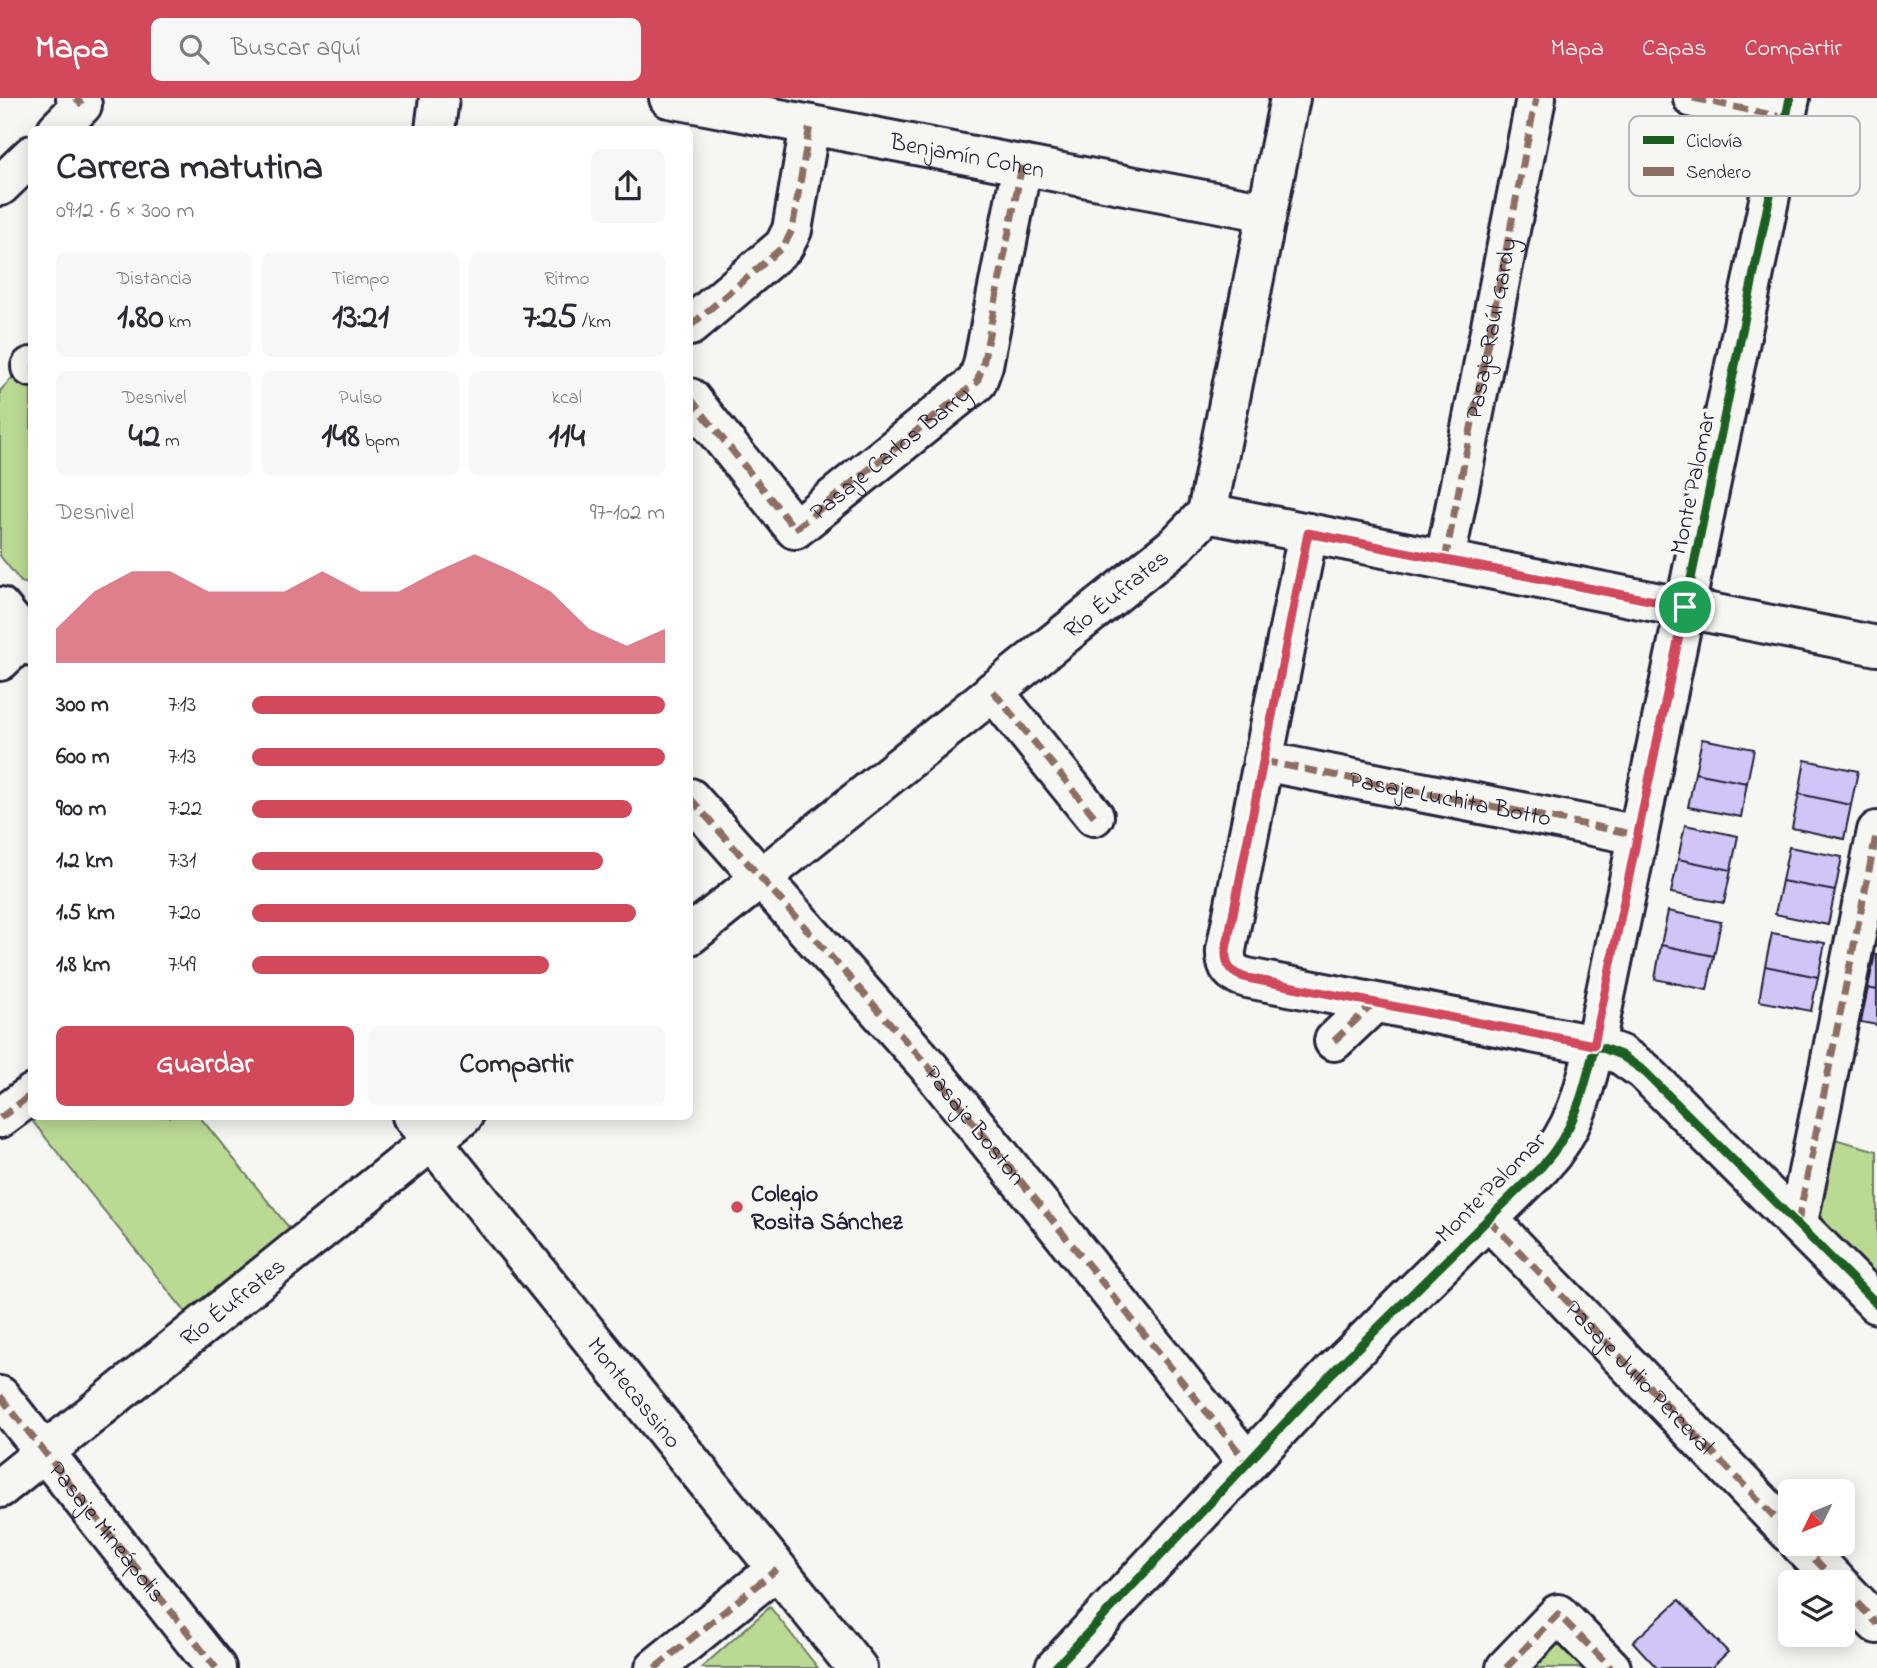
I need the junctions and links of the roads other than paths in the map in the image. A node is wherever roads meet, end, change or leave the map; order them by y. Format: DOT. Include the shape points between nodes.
graph roads {
  1 [pos="439,98"];
  2 [pos="669,98"];
  3 [pos="1290,98"];
  4 [pos="1536,98"];
  5 [pos="1693,98"];
  6 [pos="1788,108"];
  7 [pos="810,125"];
  8 [pos="436,126"];
  9 [pos="28,159"];
  10 [pos="1022,165"];
  11 [pos="0,186"];
  12 [pos="1770,196"];
  13 [pos="1267,212"];
  14 [pos="693,323"];
  15 [pos="693,402"];
  16 [pos="1207,513"];
  17 [pos="1308,533"];
  18 [pos="1445,560"];
  19 [pos="0,607"];
  20 [pos="1685,607"];
  21 [pos="22,644"];
  22 [pos="1877,646"];
  23 [pos="993,691"];
  24 [pos="1264,761"];
  25 [pos="693,801"];
  26 [pos="1094,816"];
  27 [pos="1877,831"];
  28 [pos="1638,835"];
  29 [pos="762,877"];
  30 [pos="693,933"];
  31 [pos="1374,1003"];
  32 [pos="1334,1041"];
  33 [pos="1594,1045"];
  34 [pos="28,1097"];
  35 [pos="0,1118"];
  36 [pos="450,1120"];
  37 [pos="422,1129"];
  38 [pos="1488,1219"];
  39 [pos="1798,1222"];
  40 [pos="1877,1304"];
  41 [pos="0,1396"];
  42 [pos="45,1452"];
  43 [pos="1247,1462"];
  44 [pos="0,1488"];
  45 [pos="1778,1521"];
  46 [pos="1812,1556"];
  47 [pos="777,1569"];
  48 [pos="1825,1570"];
  49 [pos="1855,1600"];
  50 [pos="1877,1623"];
  51 [pos="216,1668"];
  52 [pos="656,1668"];
  53 [pos="857,1668"];
  54 [pos="1055,1668"];
  55 [pos="1506,1668"];
  56 [pos="1611,1668"];
  1 -- 8 [label="street"];
  2 -- 7 [label="street, Benjamín Cohen"];
  3 -- 13 [label="street"];
  4 -- 18 [label="street, Pasaje Raúl Gardy"];
  5 -- 6 [label="street"];
  7 -- 10 [label="street, Benjamín Cohen"];
  7 -- 14 [label="street" via="792,230 784,246"];
  9 -- 11 [label="street"];
  10 -- 13 [label="street, Benjamín Cohen"];
  10 -- 15 [label="street, Pasaje Carlos Barry" via="976,382 795,529"];
  12 -- 20 [label="street, Monte Palomar"];
  13 -- 16 [label="street"];
  16 -- 17 [label="street"];
  16 -- 23 [label="street, Río Éufrates" via="1175,545"];
  17 -- 18 [label="street"];
  17 -- 24 [label="street"];
  18 -- 20 [label="street"];
  19 -- 21 [label="street"];
  20 -- 22 [label="street"];
  20 -- 28 [label="street, Monte Palomar"];
  23 -- 26 [label="street"];
  23 -- 29 [label="street, Río Éufrates"];
  24 -- 28 [label="street, Pasaje Luchita Botto"];
  24 -- 31 [label="street" via="1226,950 1230,970 1247,978"];
  25 -- 29 [label="street, Pasaje Boston"];
  27 -- 39 [label="street"];
  28 -- 33 [label="street, Monte Palomar"];
  29 -- 30 [label="street, Río Éufrates"];
  29 -- 43 [label="street, Pasaje Boston" via="928,1066"];
  31 -- 32 [label="street"];
  31 -- 33 [label="street"];
  33 -- 38 [label="street, Monte Palomar" via="1581,1102 1568,1134"];
  33 -- 39 [label="street" via="1621,1055 1644,1071"];
  34 -- 35 [label="street"];
  36 -- 37 [label="street, Río Éufrates"];
  37 -- 42 [label="street, Río Éufrates"];
  37 -- 47 [label="street, Montecassino"];
  38 -- 43 [label="street, Monte Palomar"];
  38 -- 45 [label="street, Pasaje Julio Perceval"];
  39 -- 40 [label="street"];
  41 -- 42 [label="street, Pasaje Mineápolis"];
  42 -- 44 [label="street, Río Éufrates"];
  42 -- 51 [label="street, Pasaje Mineápolis"];
  43 -- 54 [label="street, Monte Palomar"];
  46 -- 48 [label="street"];
  47 -- 52 [label="street"];
  47 -- 53 [label="street, Montecassino"];
  49 -- 50 [label="street"];
  55 -- 56 [label="street" via="1558,1614"];
}
